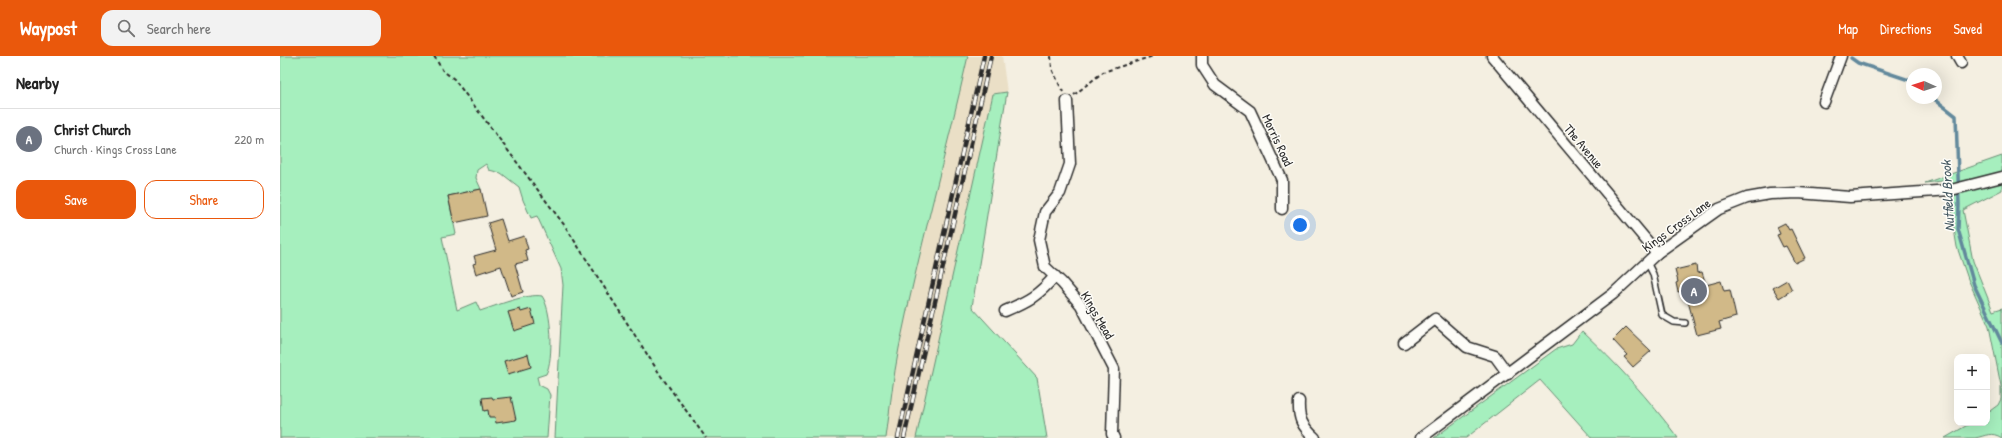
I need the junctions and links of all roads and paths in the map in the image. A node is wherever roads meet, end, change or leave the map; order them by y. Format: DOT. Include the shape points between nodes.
graph roads {
  1 [pos="434,56"];
  2 [pos="1051,56"];
  3 [pos="1153,56"];
  4 [pos="1202,56"];
  5 [pos="1492,56"];
  6 [pos="1841,56"];
  7 [pos="1067,100"];
  8 [pos="1824,102"];
  9 [pos="2002,177"];
  10 [pos="1282,209"];
  11 [pos="1657,253"];
  12 [pos="1647,262"];
  13 [pos="1055,276"];
  14 [pos="1005,311"];
  15 [pos="1685,323"];
  16 [pos="1404,343"];
  17 [pos="1508,374"];
  18 [pos="1299,401"];
  19 [pos="706,438"];
  20 [pos="1114,438"];
  21 [pos="1315,438"];
  22 [pos="1421,438"];
  1 -- 19 [label="path" via="443,71 454,79 565,226 661,376"];
  2 -- 7 [label="path" via="1052,69"];
  3 -- 7 [label="path" via="1103,72"];
  4 -- 10 [label="street, Morris Road" via="1202,65 1215,85 1250,111 1282,180"];
  5 -- 11 [label="street, The Avenue"];
  6 -- 8 [label="street"];
  7 -- 13 [label="street, Kings Mead" via="1070,164 1060,193 1044,212 1039,240 1045,267"];
  9 -- 11 [label="street, Kings Cross Lane" via="1951,190 1850,197 1798,193 1770,194 1747,198 1719,209"];
  11 -- 12 [label="street, Kings Cross Lane"];
  12 -- 15 [label="lane" via="1653,274 1662,315 1674,322"];
  12 -- 17 [label="street, Kings Cross Lane" via="1613,294"];
  13 -- 14 [label="street" via="1029,301"];
  13 -- 20 [label="street, Kings Mead" via="1081,305 1114,369"];
  16 -- 17 [label="street" via="1435,319 1467,347 1494,356"];
  17 -- 22 [label="street, Kings Cross Lane"];
  18 -- 21 [label="street" via="1298,414 1305,429"];
}
